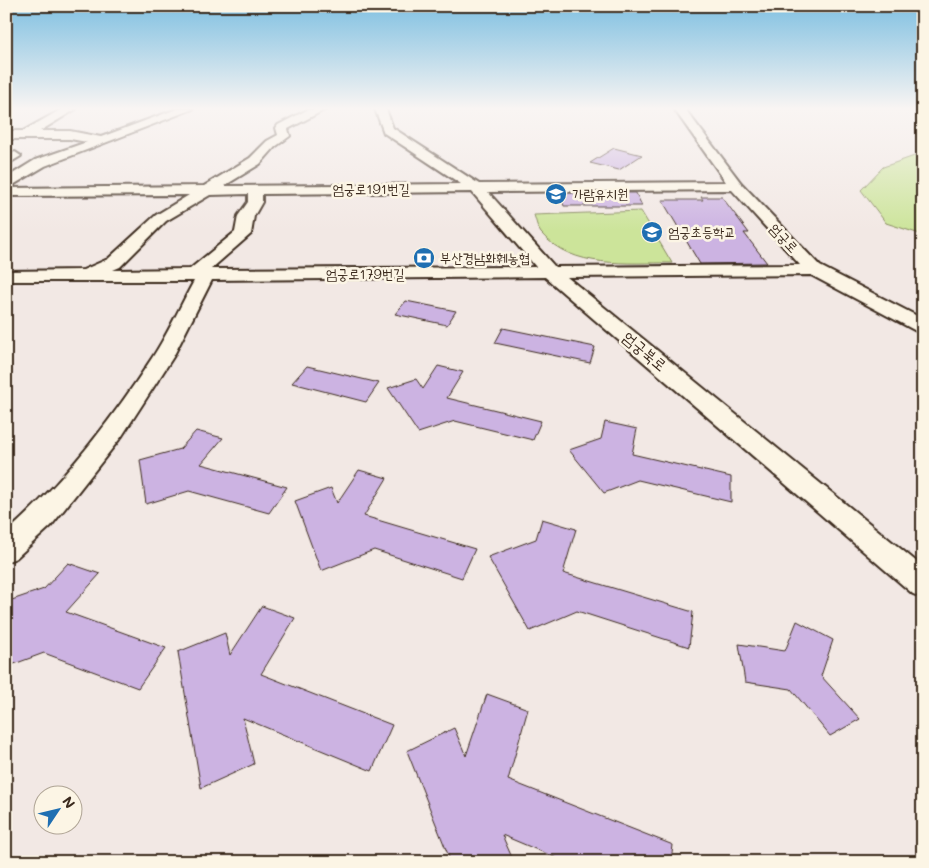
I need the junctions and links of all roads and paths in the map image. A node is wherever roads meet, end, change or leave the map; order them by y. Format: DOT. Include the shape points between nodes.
graph roads {
  1 [pos="76,150"];
  2 [pos="267,150"];
  3 [pos="418,150"];
  4 [pos="710,150"];
  5 [pos="6,184"];
  6 [pos="736,186"];
  7 [pos="476,188"];
  8 [pos="209,190"];
  9 [pos="255,190"];
  10 [pos="6,192"];
  11 [pos="814,270"];
  12 [pos="552,273"];
  13 [pos="200,275"];
  14 [pos="6,276"];
  15 [pos="82,276"];
  16 [pos="923,327"];
  17 [pos="6,550"];
  18 [pos="923,585"];
  1 -- 5 [label="street" via="40,163"];
  2 -- 8 [label="street" via="255,162"];
  3 -- 7 [label="street, 엄궁북로"];
  4 -- 6 [label="street, 엄궁로"];
  6 -- 7 [label="street, 엄궁로191번길"];
  6 -- 11 [label="street, 엄궁로"];
  7 -- 9 [label="street, 엄궁로191번길"];
  7 -- 12 [label="street, 엄궁북로"];
  8 -- 9 [label="street, 엄궁로191번길"];
  8 -- 10 [label="street, 엄궁로191번길"];
  8 -- 15 [label="street" via="161,218 114,263"];
  9 -- 13 [label="street" via="255,202 246,216 243,234"];
  11 -- 12 [label="street, 엄궁로179번길"];
  11 -- 16 [label="street, 엄궁로"];
  12 -- 13 [label="street, 엄궁로179번길"];
  12 -- 18 [label="street, 엄궁북로"];
  13 -- 15 [label="street, 엄궁로179번길"];
  13 -- 17 [label="street" via="163,356 114,430 42,518"];
  14 -- 15 [label="street, 엄궁로179번길"];
}
